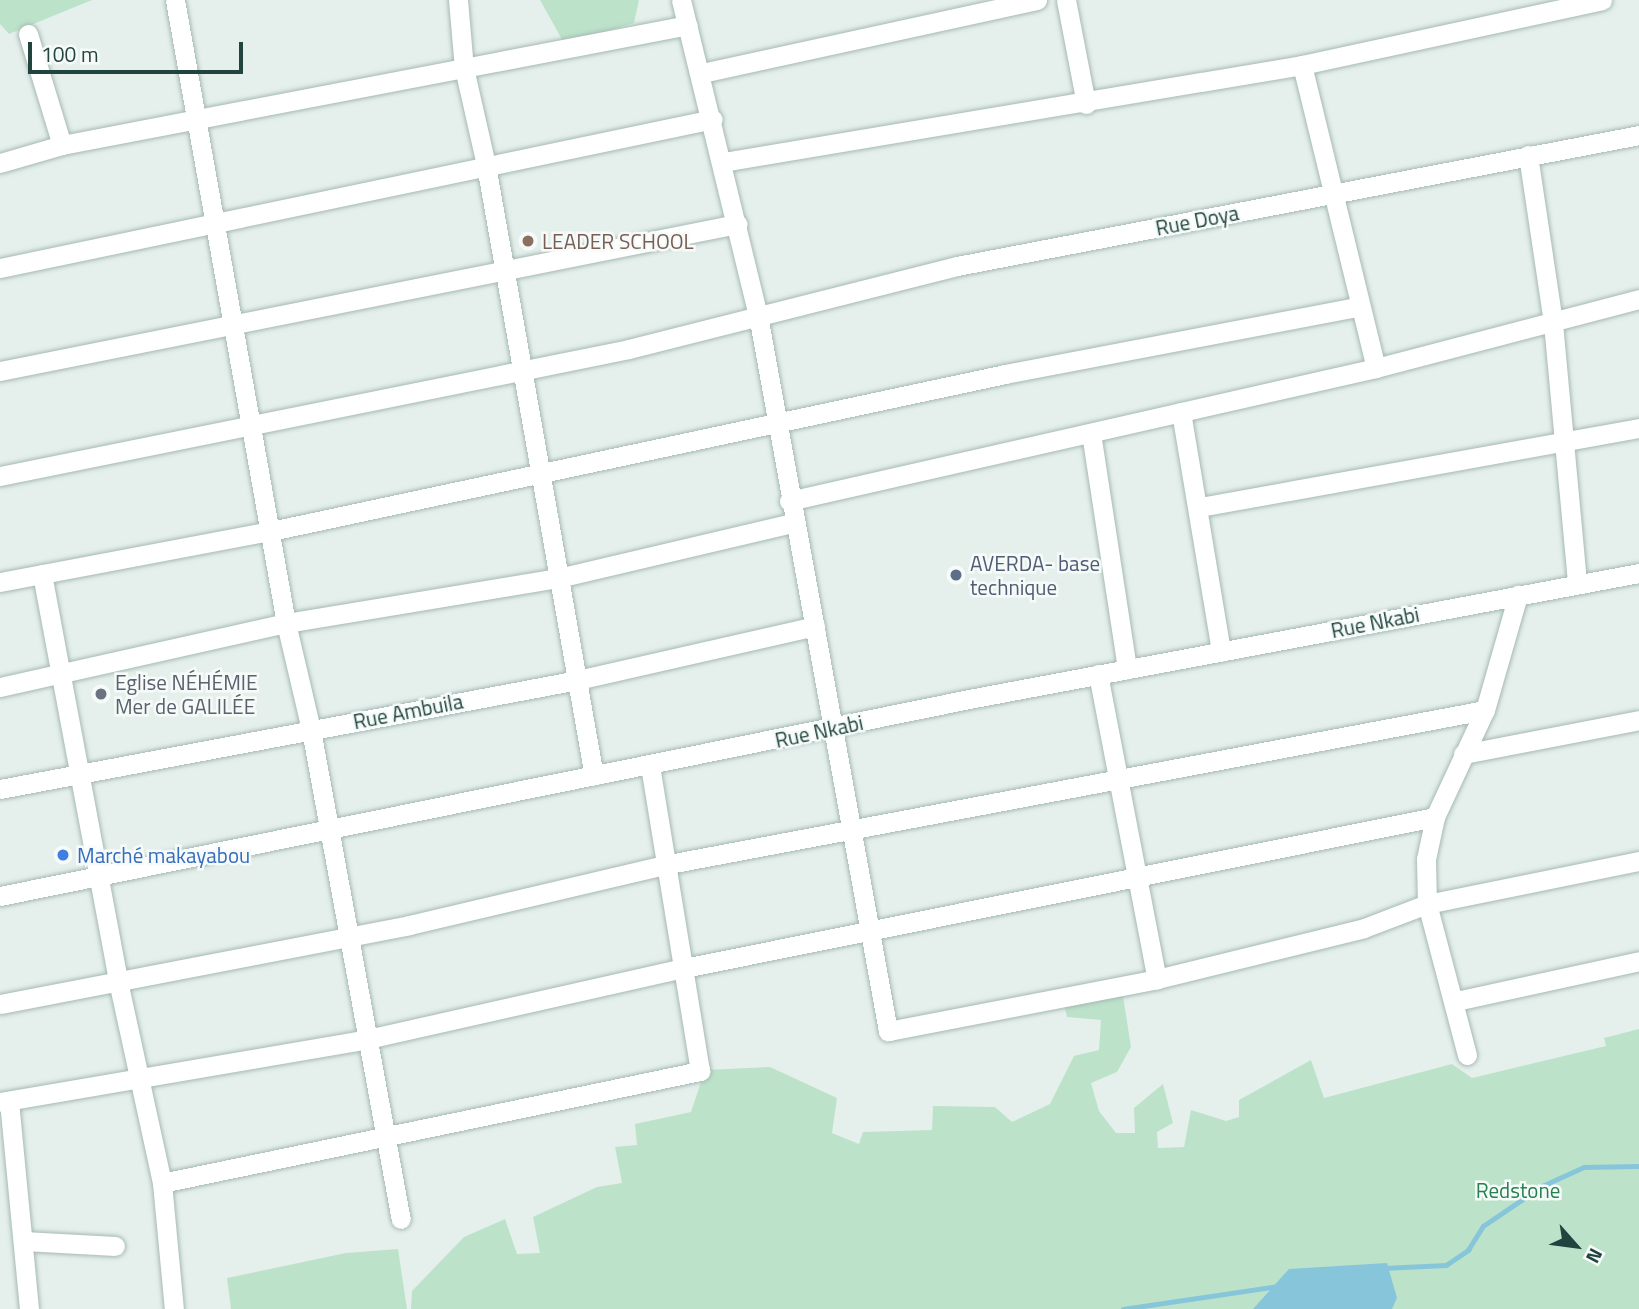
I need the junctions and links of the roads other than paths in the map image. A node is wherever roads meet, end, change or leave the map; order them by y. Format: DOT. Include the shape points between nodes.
graph roads {
  1 [pos="175,0"];
  2 [pos="458,0"];
  3 [pos="681,0"];
  4 [pos="1037,0"];
  5 [pos="1066,0"];
  6 [pos="1602,0"];
  7 [pos="688,25"];
  8 [pos="28,34"];
  9 [pos="1302,65"];
  10 [pos="464,68"];
  11 [pos="702,73"];
  12 [pos="1086,104"];
  13 [pos="713,119"];
  14 [pos="196,122"];
  15 [pos="1639,135"];
  16 [pos="62,145"];
  17 [pos="1528,155"];
  18 [pos="723,162"];
  19 [pos="0,163"];
  20 [pos="486,165"];
  21 [pos="1331,193"];
  22 [pos="215,222"];
  23 [pos="737,224"];
  24 [pos="0,268"];
  25 [pos="503,272"];
  26 [pos="1639,299"];
  27 [pos="1360,306"];
  28 [pos="758,315"];
  29 [pos="1552,323"];
  30 [pos="234,324"];
  31 [pos="1376,368"];
  32 [pos="0,371"];
  33 [pos="519,372"];
  34 [pos="1181,412"];
  35 [pos="775,426"];
  36 [pos="252,428"];
  37 [pos="1639,428"];
  38 [pos="1091,433"];
  39 [pos="1564,445"];
  40 [pos="540,471"];
  41 [pos="0,476"];
  42 [pos="789,501"];
  43 [pos="1200,506"];
  44 [pos="793,523"];
  45 [pos="271,531"];
  46 [pos="1639,573"];
  47 [pos="42,574"];
  48 [pos="558,578"];
  49 [pos="0,581"];
  50 [pos="1577,583"];
  51 [pos="1518,595"];
  52 [pos="286,623"];
  53 [pos="815,626"];
  54 [pos="1221,652"];
  55 [pos="1127,669"];
  56 [pos="1098,674"];
  57 [pos="62,675"];
  58 [pos="578,680"];
  59 [pos="0,687"];
  60 [pos="1486,710"];
  61 [pos="1639,720"];
  62 [pos="835,729"];
  63 [pos="311,730"];
  64 [pos="1463,754"];
  65 [pos="650,765"];
  66 [pos="594,776"];
  67 [pos="80,777"];
  68 [pos="1118,778"];
  69 [pos="0,789"];
  70 [pos="1435,817"];
  71 [pos="327,827"];
  72 [pos="852,830"];
  73 [pos="1639,861"];
  74 [pos="669,864"];
  75 [pos="99,878"];
  76 [pos="1137,880"];
  77 [pos="0,896"];
  78 [pos="1427,904"];
  79 [pos="867,933"];
  80 [pos="348,936"];
  81 [pos="1639,961"];
  82 [pos="684,968"];
  83 [pos="1157,979"];
  84 [pos="118,981"];
  85 [pos="1456,1001"];
  86 [pos="0,1004"];
  87 [pos="368,1039"];
  88 [pos="1467,1055"];
  89 [pos="139,1080"];
  90 [pos="5,1101"];
  91 [pos="386,1137"];
  92 [pos="162,1183"];
  93 [pos="401,1219"];
  94 [pos="24,1241"];
  95 [pos="115,1246"];
  96 [pos="29,1309"];
  97 [pos="174,1309"];
  1 -- 14 [label="street"];
  2 -- 10 [label="street"];
  3 -- 7 [label="street"];
  4 -- 11 [label="street"];
  5 -- 12 [label="street"];
  6 -- 9 [label="street"];
  7 -- 10 [label="street"];
  7 -- 11 [label="street"];
  8 -- 16 [label="street"];
  9 -- 12 [label="street"];
  9 -- 21 [label="street"];
  10 -- 14 [label="street"];
  10 -- 20 [label="street"];
  11 -- 13 [label="street"];
  12 -- 18 [label="street"];
  13 -- 18 [label="street"];
  13 -- 20 [label="street" via="586,149"];
  14 -- 16 [label="street"];
  14 -- 22 [label="street"];
  15 -- 17 [label="street, Rue Doya"];
  16 -- 19 [label="street"];
  17 -- 21 [label="street, Rue Doya"];
  17 -- 29 [label="street"];
  18 -- 23 [label="street"];
  20 -- 22 [label="street"];
  20 -- 25 [label="street"];
  21 -- 27 [label="street"];
  21 -- 28 [label="street, Rue Doya" via="957,267"];
  22 -- 24 [label="street"];
  22 -- 30 [label="street"];
  23 -- 25 [label="street"];
  23 -- 28 [label="street"];
  25 -- 30 [label="street"];
  25 -- 33 [label="street"];
  26 -- 29 [label="street"];
  27 -- 31 [label="street"];
  27 -- 35 [label="street" via="1005,374"];
  28 -- 33 [label="street, Rue Doya"];
  28 -- 35 [label="street"];
  29 -- 31 [label="street"];
  29 -- 39 [label="street"];
  30 -- 32 [label="street"];
  30 -- 36 [label="street"];
  31 -- 34 [label="street"];
  33 -- 36 [label="street, Rue Doya"];
  33 -- 40 [label="street"];
  34 -- 38 [label="street"];
  34 -- 43 [label="street"];
  35 -- 40 [label="street"];
  35 -- 42 [label="street"];
  36 -- 41 [label="street, Rue Doya"];
  36 -- 45 [label="street"];
  37 -- 39 [label="street"];
  38 -- 42 [label="street"];
  38 -- 55 [label="street"];
  39 -- 43 [label="street"];
  39 -- 50 [label="street"];
  40 -- 45 [label="street"];
  40 -- 48 [label="street"];
  42 -- 44 [label="street"];
  43 -- 54 [label="street"];
  44 -- 48 [label="street"];
  44 -- 53 [label="street"];
  45 -- 47 [label="street"];
  45 -- 52 [label="street"];
  46 -- 50 [label="street, Rue Nkabi"];
  47 -- 49 [label="street"];
  47 -- 57 [label="street"];
  48 -- 52 [label="street"];
  48 -- 58 [label="street"];
  50 -- 51 [label="street, Rue Nkabi"];
  51 -- 54 [label="street, Rue Nkabi"];
  51 -- 60 [label="street"];
  52 -- 57 [label="street"];
  52 -- 63 [label="street"];
  53 -- 58 [label="street, Rue Ambuila"];
  53 -- 62 [label="street"];
  54 -- 55 [label="street, Rue Nkabi"];
  55 -- 56 [label="street, Rue Nkabi"];
  56 -- 62 [label="street, Rue Nkabi"];
  56 -- 68 [label="street"];
  57 -- 59 [label="street"];
  57 -- 67 [label="street"];
  58 -- 63 [label="street, Rue Ambuila"];
  58 -- 66 [label="street"];
  60 -- 64 [label="street"];
  60 -- 68 [label="street"];
  61 -- 64 [label="street"];
  62 -- 65 [label="street, Rue Nkabi"];
  62 -- 72 [label="street"];
  63 -- 67 [label="street, Rue Ambuila"];
  63 -- 71 [label="street"];
  64 -- 70 [label="street"];
  65 -- 66 [label="street, Rue Nkabi"];
  65 -- 74 [label="street"];
  66 -- 71 [label="street, Rue Nkabi"];
  67 -- 69 [label="street, Rue Ambuila"];
  67 -- 75 [label="street"];
  68 -- 72 [label="street"];
  68 -- 76 [label="street"];
  70 -- 76 [label="street"];
  70 -- 78 [label="street" via="1426,859"];
  71 -- 75 [label="street, Rue Nkabi"];
  71 -- 80 [label="street"];
  72 -- 74 [label="street"];
  72 -- 79 [label="street"];
  73 -- 78 [label="street"];
  74 -- 80 [label="street"];
  74 -- 82 [label="street"];
  75 -- 77 [label="street, Rue Nkabi"];
  75 -- 84 [label="street"];
  76 -- 79 [label="street"];
  76 -- 83 [label="street"];
  78 -- 83 [label="street" via="1364,928"];
  78 -- 85 [label="street"];
  79 -- 82 [label="street"];
  79 -- 83 [label="street" via="886,1028 892,1032"];
  80 -- 84 [label="street"];
  80 -- 87 [label="street"];
  81 -- 85 [label="street"];
  82 -- 87 [label="street"];
  82 -- 91 [label="street" via="698,1072"];
  84 -- 86 [label="street"];
  84 -- 89 [label="street"];
  85 -- 88 [label="street"];
  87 -- 89 [label="street"];
  87 -- 91 [label="street"];
  89 -- 90 [label="street"];
  89 -- 92 [label="street"];
  90 -- 94 [label="street"];
  91 -- 92 [label="street"];
  91 -- 93 [label="street"];
  92 -- 97 [label="street"];
  94 -- 95 [label="street"];
  94 -- 96 [label="street"];
}
